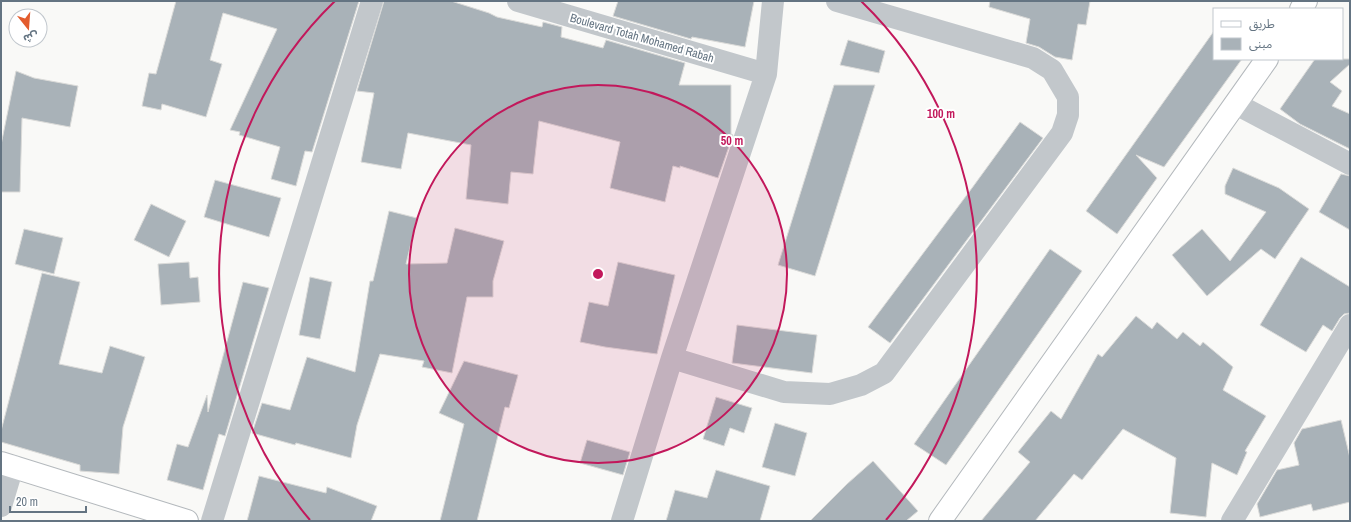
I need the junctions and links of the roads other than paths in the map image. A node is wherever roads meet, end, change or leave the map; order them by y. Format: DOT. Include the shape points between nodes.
graph roads {
  1 [pos="372,1"];
  2 [pos="518,1"];
  3 [pos="774,1"];
  4 [pos="837,1"];
  5 [pos="1266,60"];
  6 [pos="766,74"];
  7 [pos="1236,104"];
  8 [pos="1350,164"];
  9 [pos="1350,325"];
  10 [pos="672,358"];
  11 [pos="7,464"];
  12 [pos="1,506"];
  13 [pos="187,521"];
  14 [pos="212,521"];
  15 [pos="622,521"];
  16 [pos="940,521"];
  17 [pos="1232,521"];
  1 -- 14 [label="street"];
  2 -- 6 [label="street, Boulevard Totah Mohamed Rabah"];
  3 -- 6 [label="street"];
  4 -- 10 [label="street" via="1033,58 1052,70 1068,97 1068,115 1062,133 884,373 862,386 830,394 784,392"];
  5 -- 7 [label="main road"];
  6 -- 10 [label="street"];
  7 -- 8 [label="street"];
  7 -- 16 [label="main road"];
  9 -- 17 [label="street"];
  10 -- 15 [label="street"];
  11 -- 12 [label="street"];
  11 -- 13 [label="main road"];
}
